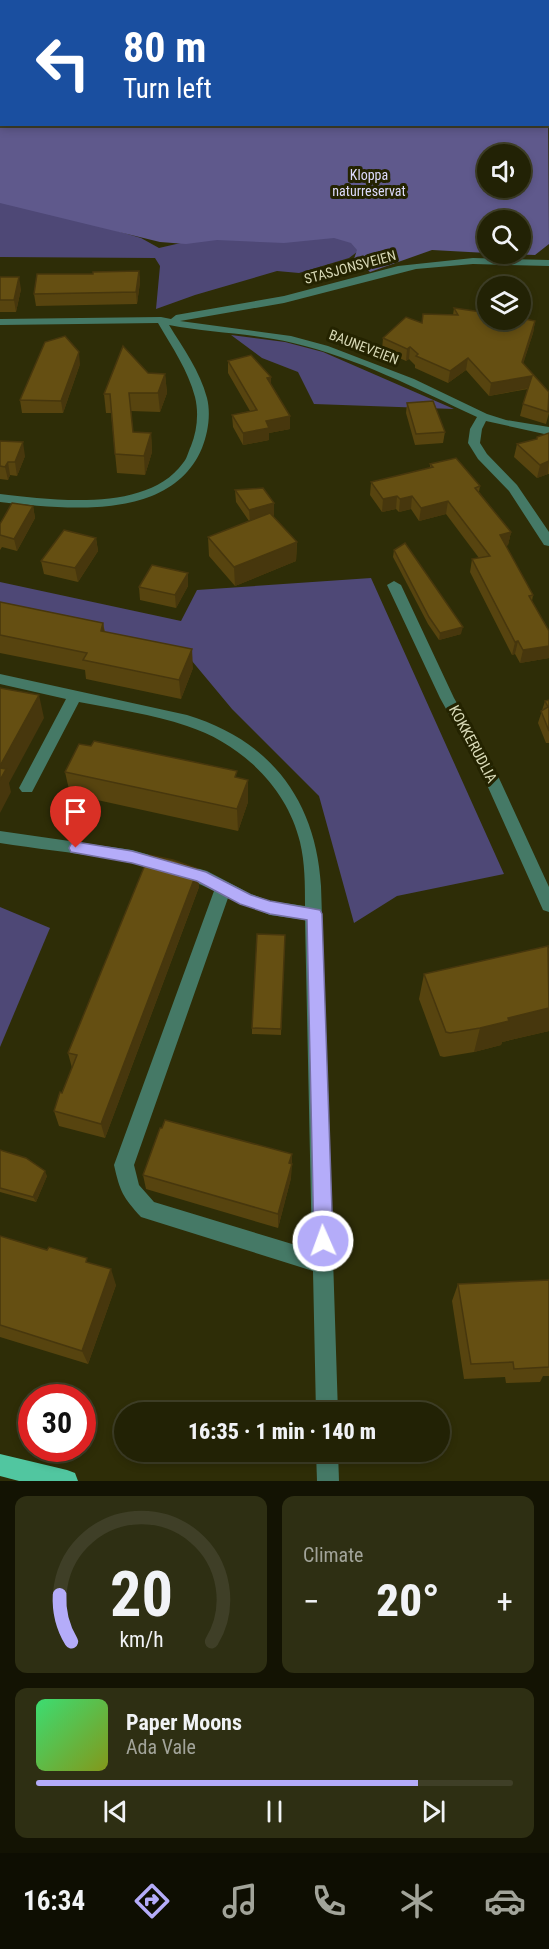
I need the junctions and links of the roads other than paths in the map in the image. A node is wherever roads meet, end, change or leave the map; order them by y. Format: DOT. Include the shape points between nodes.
graph roads {
  1 [pos="549,263"];
  2 [pos="161,320"];
  3 [pos="0,322"];
  4 [pos="483,416"];
  5 [pos="549,431"];
  6 [pos="0,498"];
  7 [pos="549,542"];
  8 [pos="394,585"];
  9 [pos="0,679"];
  10 [pos="75,696"];
  11 [pos="27,788"];
  12 [pos="0,837"];
  13 [pos="223,888"];
  14 [pos="549,905"];
  15 [pos="314,914"];
  16 [pos="324,1264"];
  17 [pos="327,1402"];
  18 [pos="327,1462"];
  19 [pos="0,1465"];
  20 [pos="67,1481"];
  21 [pos="328,1481"];
  1 -- 2 [label="street, STASJONSVEIEN" via="437,264 399,269 272,302"];
  2 -- 3 [label="street, STASJONSVEIEN"];
  2 -- 4 [label="street, BAUNEVEIEN" via="291,339 324,348 410,381"];
  2 -- 6 [label="street" via="201,396 204,417 196,454 177,479 127,500 89,503"];
  4 -- 5 [label="street, BAUNEVEIEN"];
  4 -- 7 [label="street" via="474,443 513,488"];
  8 -- 14 [label="street, KOKKERUDLIA" via="447,698 490,776"];
  9 -- 10 [label="street"];
  10 -- 11 [label="street"];
  10 -- 15 [label="street" via="212,728 262,762 298,812 307,836"];
  12 -- 13 [label="street" via="132,857 201,876"];
  13 -- 15 [label="street" via="270,908"];
  13 -- 16 [label="street" via="124,1165 129,1190 148,1210"];
  15 -- 16 [label="street"];
  16 -- 17 [label="street"];
  18 -- 21 [label="street"];
  19 -- 20 [label="main road"];
}
